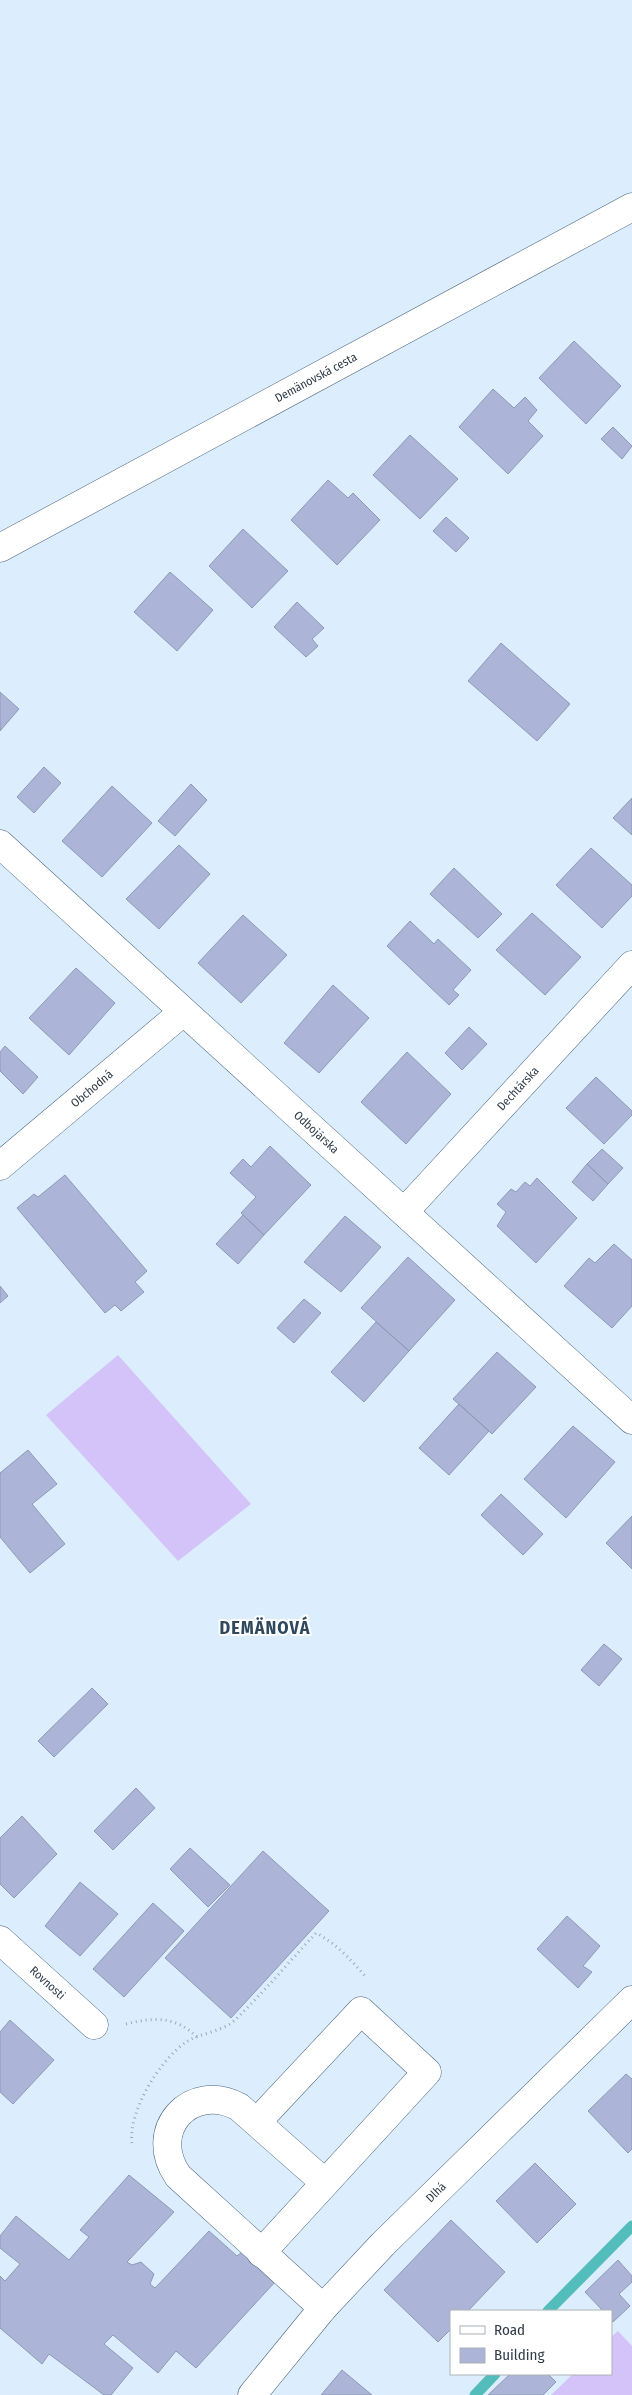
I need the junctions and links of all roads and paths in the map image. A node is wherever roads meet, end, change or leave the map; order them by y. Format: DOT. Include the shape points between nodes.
graph roads {
  1 [pos="632,207"];
  2 [pos="0,548"];
  3 [pos="0,844"];
  4 [pos="632,965"];
  5 [pos="183,1012"];
  6 [pos="0,1166"];
  7 [pos="404,1212"];
  8 [pos="632,1420"];
  9 [pos="0,1940"];
  10 [pos="632,2000"];
  11 [pos="361,2011"];
  12 [pos="94,2025"];
  13 [pos="198,2037"];
  14 [pos="257,2122"];
  15 [pos="133,2150"];
  16 [pos="324,2182"];
  17 [pos="262,2252"];
  18 [pos="323,2308"];
  19 [pos="252,2395"];
  1 -- 2 [label="street, Demänovská cesta"];
  3 -- 5 [label="street, Odbojárska"];
  4 -- 7 [label="street, Dechtárska"];
  5 -- 6 [label="street, Obchodná"];
  5 -- 7 [label="street, Odbojárska"];
  7 -- 8 [label="street, Odbojárska"];
  9 -- 12 [label="street, Rovnosti"];
  10 -- 18 [label="street, Dlhá" via="390,2237"];
  11 -- 13 [label="path" via="379,1993 344,1952 316,1933 233,2022"];
  11 -- 14 [label="street"];
  11 -- 16 [label="street" via="427,2072"];
  12 -- 13 [label="path" via="101,2032 148,2018 161,2018 175,2021"];
  13 -- 15 [label="path" via="187,2041 169,2057 152,2081 138,2108 131,2134"];
  14 -- 16 [label="street"];
  14 -- 17 [label="street" via="228,2101 203,2100 190,2104 179,2113 169,2131 167,2150 170,2165 178,2176"];
  16 -- 17 [label="street"];
  17 -- 18 [label="street"];
  18 -- 19 [label="street, Dlhá"];
}
